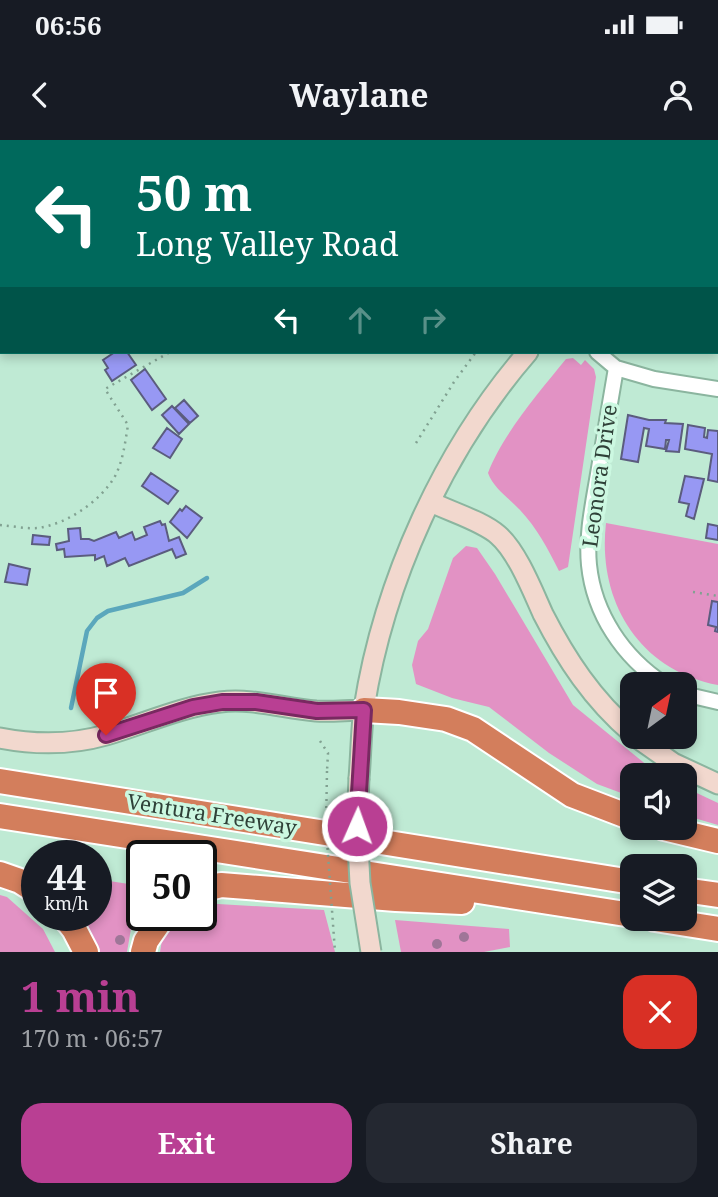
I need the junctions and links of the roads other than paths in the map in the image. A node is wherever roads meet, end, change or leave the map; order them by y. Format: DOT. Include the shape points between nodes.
graph roads {
  1 [pos="526,354"];
  2 [pos="599,354"];
  3 [pos="616,368"];
  4 [pos="718,389"];
  5 [pos="431,502"];
  6 [pos="650,672"];
  7 [pos="697,697"];
  8 [pos="718,702"];
  9 [pos="364,710"];
  10 [pos="620,721"];
  11 [pos="0,738"];
  12 [pos="653,749"];
  13 [pos="0,781"];
  14 [pos="718,784"];
  15 [pos="620,813"];
  16 [pos="0,816"];
  17 [pos="697,836"];
  18 [pos="718,841"];
  19 [pos="0,874"];
  20 [pos="620,880"];
  21 [pos="21,882"];
  22 [pos="217,886"];
  23 [pos="697,892"];
  24 [pos="718,895"];
  25 [pos="580,906"];
  26 [pos="620,913"];
  27 [pos="697,926"];
  28 [pos="718,929"];
  29 [pos="75,931"];
  30 [pos="153,931"];
  31 [pos="86,952"];
  32 [pos="143,952"];
  33 [pos="371,952"];
  1 -- 5 [label="main road" via="471,429"];
  2 -- 3 [label="street"];
  3 -- 4 [label="street"];
  3 -- 6 [label="street, Leonora Drive" via="589,536 589,565 605,622 625,650"];
  5 -- 9 [label="main road" via="390,602"];
  5 -- 10 [label="main road" via="505,542 572,666"];
  7 -- 8 [label="street"];
  9 -- 11 [label="main road" via="317,711 222,702 82,741 57,744"];
  9 -- 15 [label="highway" via="446,719 473,729 572,795"];
  9 -- 33 [label="main road, bridge" via="357,826"];
  12 -- 14 [label="main road"];
  13 -- 20 [label="highway, Ventura Freeway"];
  16 -- 25 [label="highway, Ventura Freeway"];
  17 -- 18 [label="highway"];
  19 -- 21 [label="highway"];
  22 -- 25 [label="highway"];
  23 -- 24 [label="highway"];
  25 -- 26 [label="highway, Ventura Freeway"];
  27 -- 28 [label="highway"];
  29 -- 31 [label="highway"];
  30 -- 32 [label="highway"];
}
